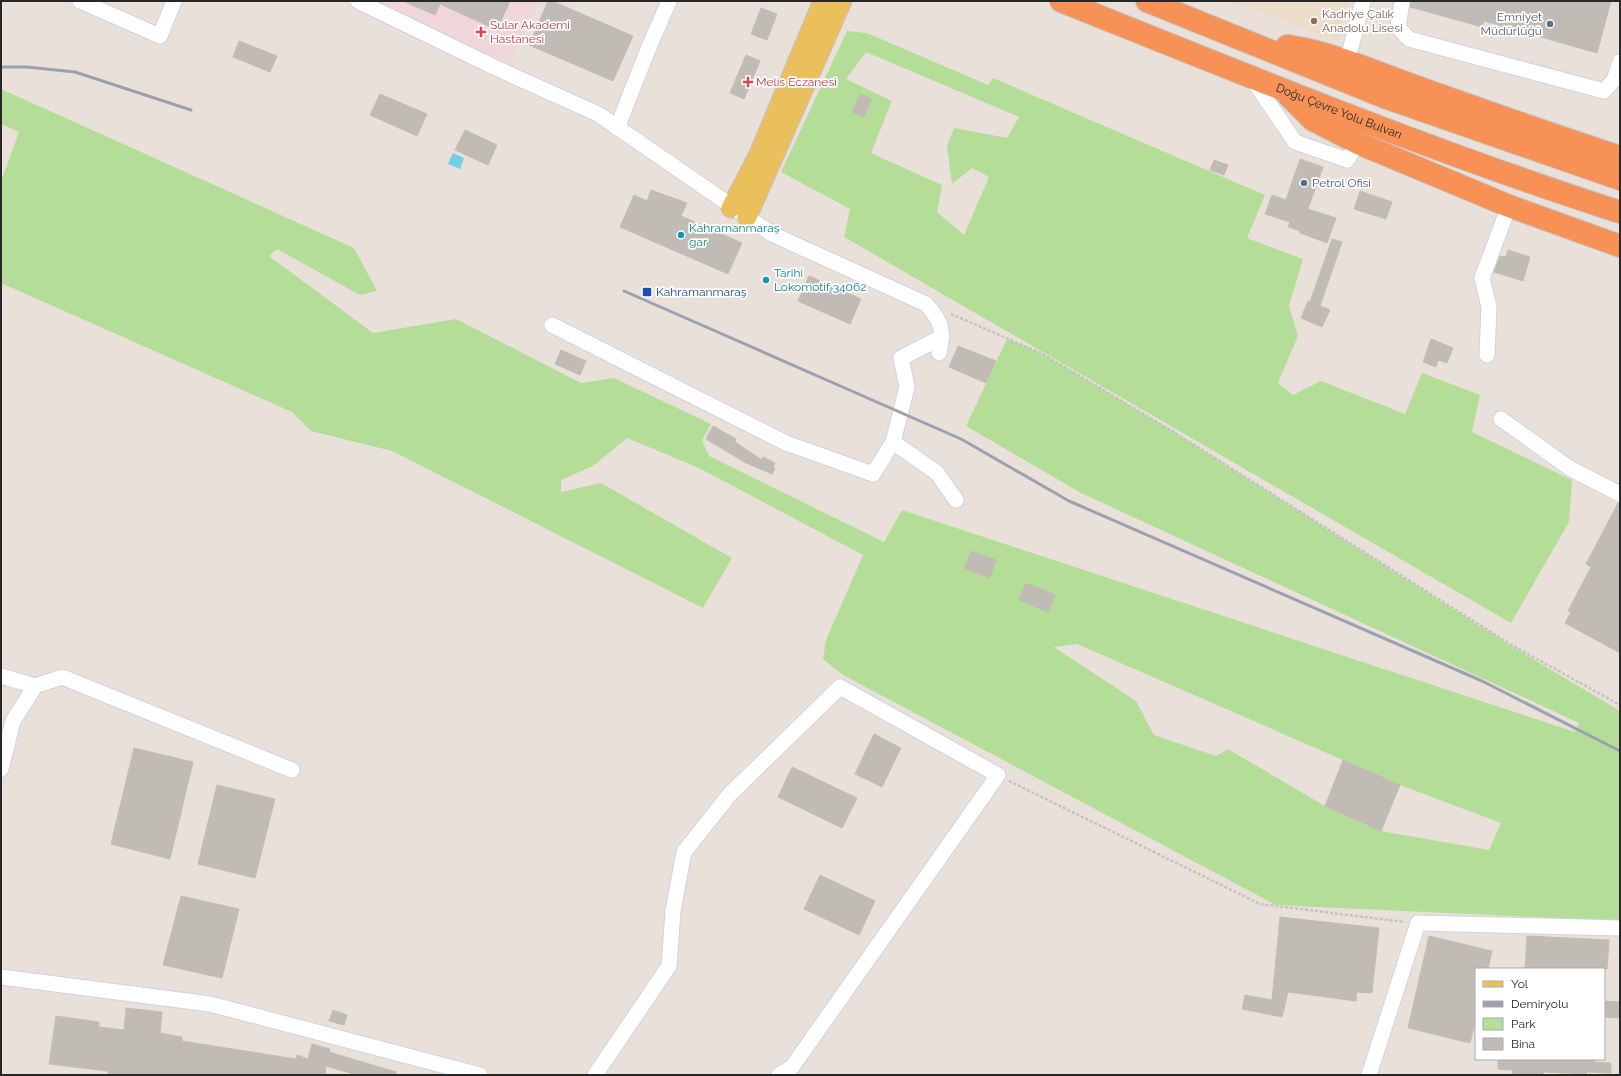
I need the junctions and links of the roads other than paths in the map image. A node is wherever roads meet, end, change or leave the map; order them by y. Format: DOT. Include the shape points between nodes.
graph roads {
  1 [pos="80,1"];
  2 [pos="174,1"];
  3 [pos="358,1"];
  4 [pos="670,1"];
  5 [pos="823,1"];
  6 [pos="842,1"];
  7 [pos="1061,1"];
  8 [pos="1148,1"];
  9 [pos="1363,1"];
  10 [pos="1402,1"];
  11 [pos="1259,46"];
  12 [pos="1347,62"];
  13 [pos="1620,62"];
  14 [pos="1250,76"];
  15 [pos="1284,91"];
  16 [pos="617,128"];
  17 [pos="1358,143"];
  18 [pos="1620,157"];
  19 [pos="1620,179"];
  20 [pos="1509,206"];
  21 [pos="1620,212"];
  22 [pos="739,213"];
  23 [pos="1620,246"];
  24 [pos="552,325"];
  25 [pos="942,337"];
  26 [pos="939,353"];
  27 [pos="1487,355"];
  28 [pos="1501,419"];
  29 [pos="893,442"];
  30 [pos="1620,494"];
  31 [pos="956,500"];
  32 [pos="1,676"];
  33 [pos="35,686"];
  34 [pos="1,769"];
  35 [pos="292,770"];
  36 [pos="1620,928"];
  37 [pos="1,977"];
  38 [pos="480,1075"];
  39 [pos="595,1075"];
  40 [pos="779,1075"];
  41 [pos="1369,1075"];
  1 -- 2 [label="street" via="160,36"];
  3 -- 16 [label="street" via="598,114"];
  4 -- 16 [label="street"];
  5 -- 22 [label="main road" via="759,154"];
  6 -- 22 [label="main road"];
  7 -- 14 [label="highway, Doğu Çevre Yolu Bulvarı"];
  8 -- 11 [label="highway"];
  9 -- 12 [label="street"];
  10 -- 13 [label="street" via="1398,26 1408,39 1604,91 1614,80"];
  11 -- 12 [label="highway" via="1300,48"];
  11 -- 19 [label="highway" via="1387,98"];
  12 -- 18 [label="highway"];
  14 -- 15 [label="highway, Doğu Çevre Yolu Bulvarı"];
  14 -- 17 [label="street" via="1294,142 1347,160"];
  15 -- 17 [label="highway" via="1313,120"];
  15 -- 21 [label="highway, Doğu Çevre Yolu Bulvarı"];
  16 -- 22 [label="street"];
  17 -- 20 [label="highway"];
  20 -- 23 [label="highway"];
  20 -- 27 [label="street" via="1482,278 1489,307"];
  22 -- 25 [label="street" via="772,234 926,304 940,320"];
  24 -- 29 [label="street" via="786,442 873,474"];
  25 -- 26 [label="street"];
  25 -- 29 [label="street" via="901,358 906,387"];
  28 -- 30 [label="street" via="1571,469"];
  29 -- 31 [label="street" via="937,472"];
  32 -- 33 [label="street"];
  33 -- 34 [label="street" via="13,721"];
  33 -- 35 [label="street" via="62,677"];
  36 -- 41 [label="street" via="1418,923"];
  37 -- 38 [label="street" via="210,1004"];
  39 -- 40 [label="street" via="669,966 673,911 684,852 730,794 840,687 998,776 792,1067"];
}
